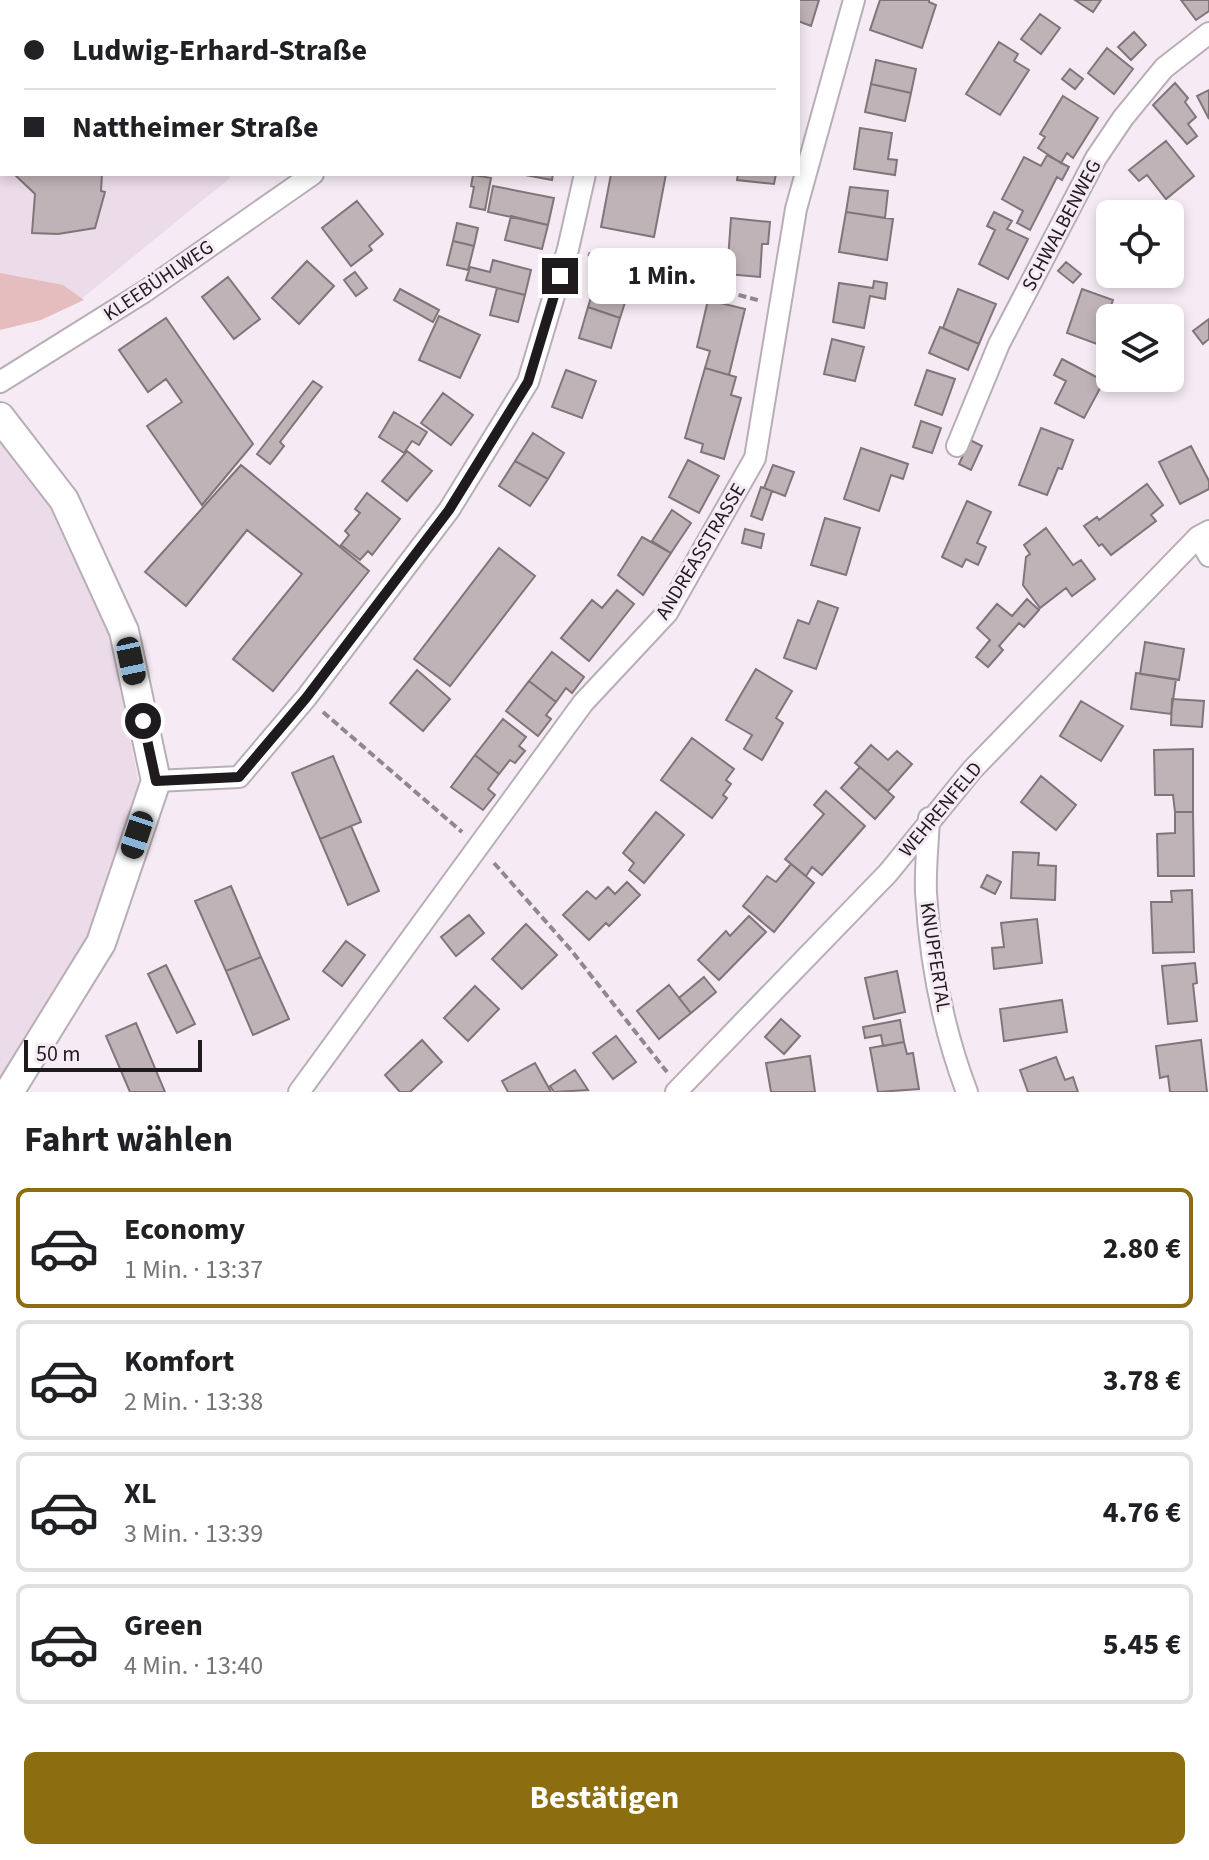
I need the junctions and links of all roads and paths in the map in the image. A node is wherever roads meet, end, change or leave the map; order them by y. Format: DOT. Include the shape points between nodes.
graph roads {
  1 [pos="854,0"];
  2 [pos="1209,33"];
  3 [pos="310,176"];
  4 [pos="585,176"];
  5 [pos="568,249"];
  6 [pos="779,306"];
  7 [pos="0,382"];
  8 [pos="0,417"];
  9 [pos="957,446"];
  10 [pos="1204,534"];
  11 [pos="1209,556"];
  12 [pos="306,698"];
  13 [pos="156,781"];
  14 [pos="929,818"];
  15 [pos="479,846"];
  16 [pos="679,1091"];
  17 [pos="9,1092"];
  18 [pos="299,1092"];
  19 [pos="967,1092"];
  1 -- 6 [label="street, ANDREASSTRASSE" via="796,209"];
  2 -- 9 [label="street, SCHWALBENWEG" via="1164,68 1096,158 999,344"];
  3 -- 7 [label="street, KLEEBÜHLWEG" via="144,292"];
  4 -- 5 [label="street"];
  5 -- 6 [label="path"];
  5 -- 12 [label="street" via="528,382 449,510"];
  6 -- 15 [label="street, ANDREASSTRASSE" via="755,458 667,613 583,703"];
  8 -- 13 [label="street" via="64,500 124,631"];
  10 -- 11 [label="street"];
  10 -- 14 [label="street, WEHRENFELD"];
  12 -- 13 [label="street" via="239,777"];
  12 -- 15 [label="path"];
  13 -- 17 [label="street" via="101,943"];
  14 -- 16 [label="street, WEHRENFELD" via="888,873"];
  14 -- 19 [label="street, KNUPFERTAL" via="926,890 931,949 952,1052"];
  15 -- 16 [label="path" via="571,950"];
  15 -- 18 [label="street, ANDREASSTRASSE"];
}
